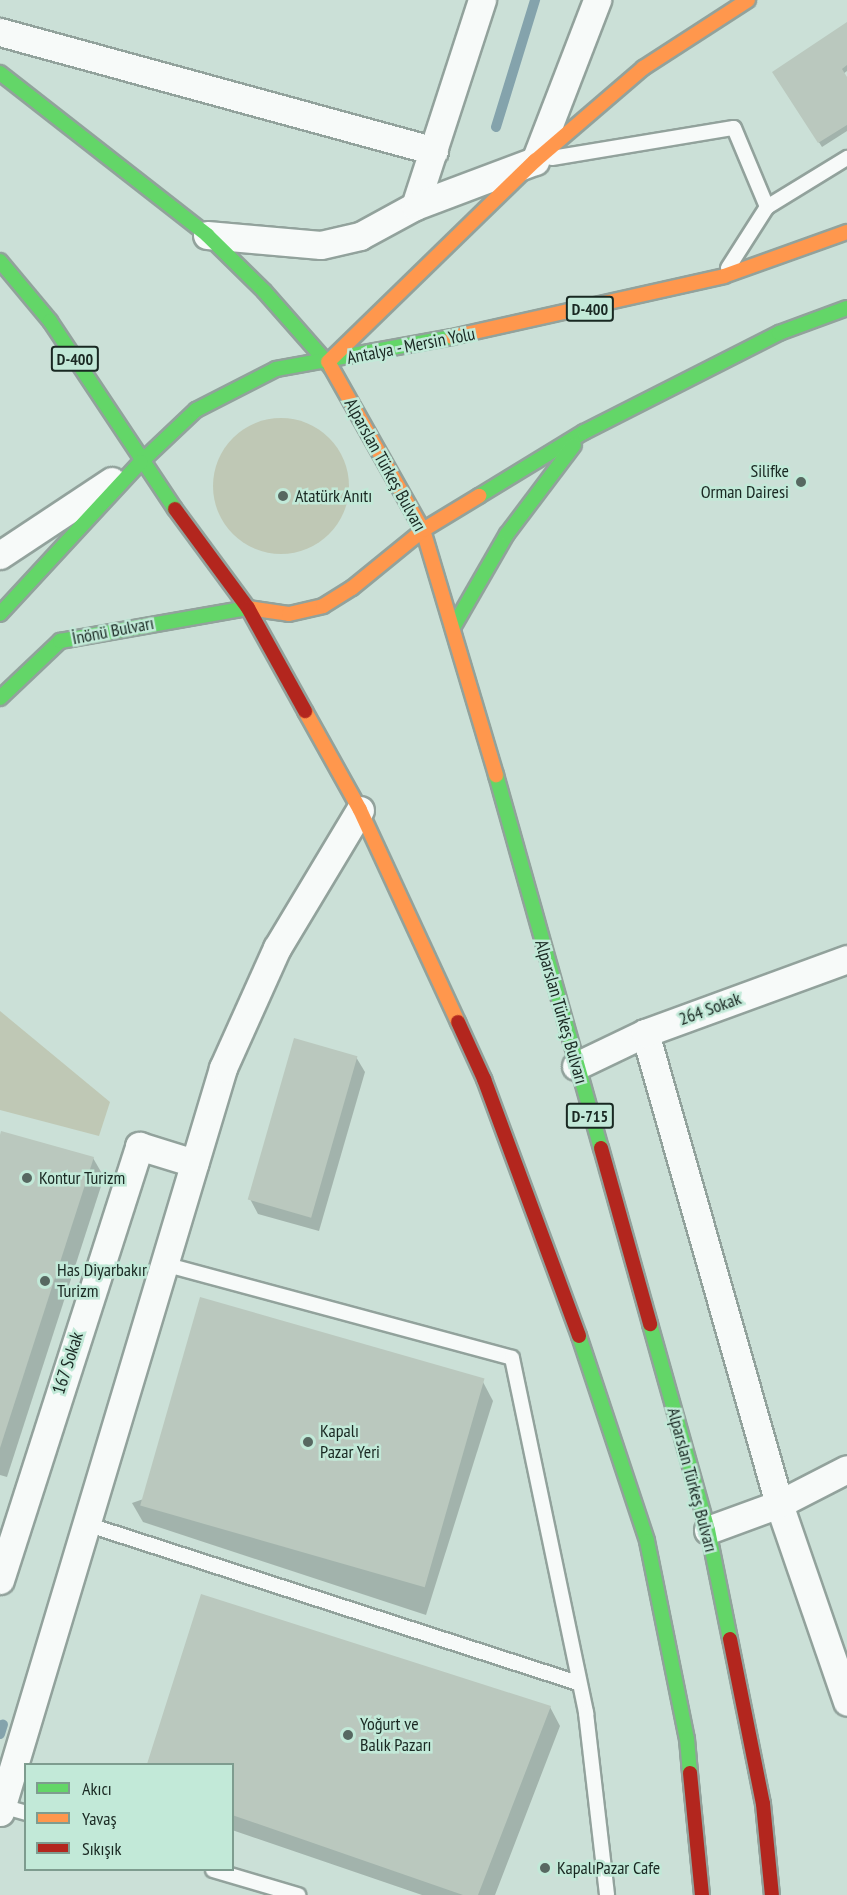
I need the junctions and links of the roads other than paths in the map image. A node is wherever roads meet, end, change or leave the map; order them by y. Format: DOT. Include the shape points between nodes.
graph roads {
  1 [pos="482,0"];
  2 [pos="597,0"];
  3 [pos="748,0"];
  4 [pos="0,32"];
  5 [pos="0,74"];
  6 [pos="434,151"];
  7 [pos="847,158"];
  8 [pos="535,161"];
  9 [pos="416,206"];
  10 [pos="767,207"];
  11 [pos="847,232"];
  12 [pos="207,235"];
  13 [pos="0,261"];
  14 [pos="724,276"];
  15 [pos="847,308"];
  16 [pos="328,363"];
  17 [pos="584,432"];
  18 [pos="141,462"];
  19 [pos="423,530"];
  20 [pos="0,555"];
  21 [pos="248,608"];
  22 [pos="0,614"];
  23 [pos="454,626"];
  24 [pos="0,698"];
  25 [pos="360,810"];
  26 [pos="847,959"];
  27 [pos="645,1033"];
  28 [pos="576,1066"];
  29 [pos="194,1163"];
  30 [pos="164,1264"];
  31 [pos="847,1469"];
  32 [pos="779,1503"];
  33 [pos="86,1524"];
  34 [pos="708,1530"];
  35 [pos="0,1580"];
  36 [pos="578,1683"];
  37 [pos="847,1702"];
  38 [pos="9,1811"];
  39 [pos="220,1871"];
  40 [pos="298,1895"];
  41 [pos="606,1895"];
  42 [pos="702,1895"];
  43 [pos="772,1895"];
  1 -- 6 [label="street"];
  2 -- 8 [label="street"];
  3 -- 8 [label="main road" via="643,68"];
  4 -- 6 [label="street"];
  5 -- 12 [label="main road, Antalya - Mersin Yolu"];
  6 -- 9 [label="street"];
  7 -- 10 [label="lane"];
  8 -- 9 [label="street"];
  8 -- 10 [label="lane" via="734,128"];
  8 -- 16 [label="main road"];
  9 -- 12 [label="street" via="360,236 321,245"];
  10 -- 14 [label="lane"];
  11 -- 14 [label="main road, Antalya - Mersin Yolu / D-400"];
  12 -- 16 [label="main road, Antalya - Mersin Yolu"];
  13 -- 18 [label="main road, D-400" via="50,321"];
  14 -- 16 [label="main road, Antalya - Mersin Yolu / D-400" via="584,310"];
  15 -- 17 [label="main road" via="779,333"];
  16 -- 18 [label="main road" via="276,369 239,386 196,410"];
  16 -- 19 [label="main road, Alparslan Türkeş Bulvarı / D-715"];
  17 -- 19 [label="main road"];
  17 -- 23 [label="main road" via="507,534"];
  18 -- 20 [label="street"];
  18 -- 21 [label="main road, D-400"];
  18 -- 22 [label="main road"];
  19 -- 21 [label="main road, İnönü Bulvarı" via="352,588 323,606 289,614"];
  19 -- 23 [label="main road, Alparslan Türkeş Bulvarı / D-715"];
  21 -- 24 [label="main road, İnönü Bulvarı" via="60,641"];
  21 -- 25 [label="main road"];
  23 -- 28 [label="main road, Alparslan Türkeş Bulvarı / D-715"];
  25 -- 29 [label="street" via="277,948 223,1068"];
  25 -- 42 [label="main road" via="484,1079 553,1259 647,1541 687,1739"];
  26 -- 27 [label="street, 264 Sokak"];
  27 -- 28 [label="street, 264 Sokak"];
  27 -- 32 [label="street"];
  28 -- 34 [label="main road, Alparslan Türkeş Bulvarı / D-715"];
  29 -- 30 [label="street"];
  29 -- 35 [label="street, 167 Sokak" via="139,1146"];
  30 -- 33 [label="street"];
  30 -- 36 [label="lane" via="512,1358"];
  31 -- 32 [label="street"];
  32 -- 34 [label="street"];
  32 -- 37 [label="street"];
  33 -- 36 [label="lane"];
  33 -- 38 [label="street"];
  34 -- 43 [label="main road, Alparslan Türkeş Bulvarı / D-715" via="764,1804"];
  36 -- 41 [label="lane" via="586,1713"];
  39 -- 40 [label="lane"];
}
